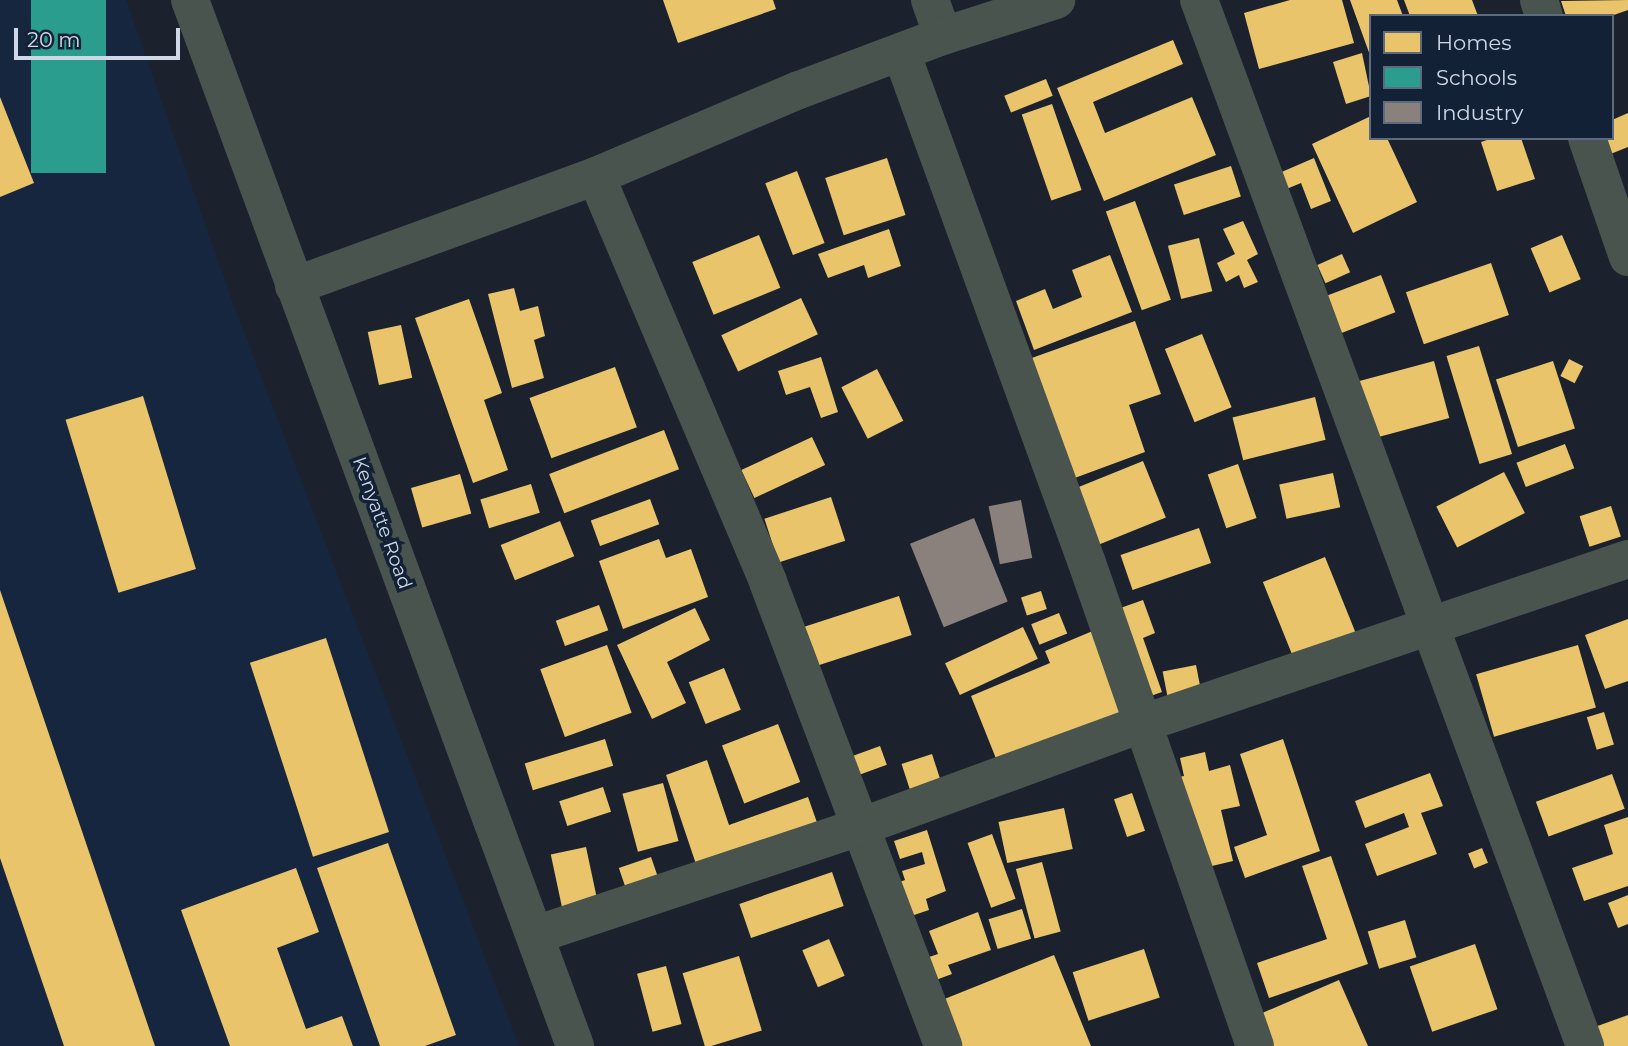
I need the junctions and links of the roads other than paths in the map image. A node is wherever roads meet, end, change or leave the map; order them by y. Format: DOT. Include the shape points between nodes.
graph roads {
  1 [pos="190,0"];
  2 [pos="930,0"];
  3 [pos="1056,0"];
  4 [pos="1199,0"];
  5 [pos="943,36"];
  6 [pos="901,52"];
  7 [pos="1588,140"];
  8 [pos="596,176"];
  9 [pos="1628,257"];
  10 [pos="294,286"];
  11 [pos="1628,559"];
  12 [pos="1428,625"];
  13 [pos="1141,724"];
  14 [pos="860,827"];
  15 [pos="536,935"];
  16 [pos="575,1046"];
  17 [pos="943,1046"];
  18 [pos="1255,1046"];
  19 [pos="1585,1046"];
  1 -- 10 [label="street, Kenyatte Road"];
  2 -- 5 [label="street"];
  3 -- 5 [label="street"];
  4 -- 12 [label="street"];
  5 -- 6 [label="street"];
  6 -- 8 [label="street"];
  6 -- 13 [label="street"];
  7 -- 9 [label="street"];
  8 -- 10 [label="street"];
  8 -- 14 [label="street" via="768,582"];
  10 -- 15 [label="street, Kenyatte Road"];
  11 -- 12 [label="street"];
  12 -- 13 [label="street"];
  12 -- 19 [label="street"];
  13 -- 14 [label="street"];
  13 -- 18 [label="street"];
  14 -- 15 [label="street"];
  14 -- 17 [label="street"];
  15 -- 16 [label="street, Kenyatte Road"];
}
